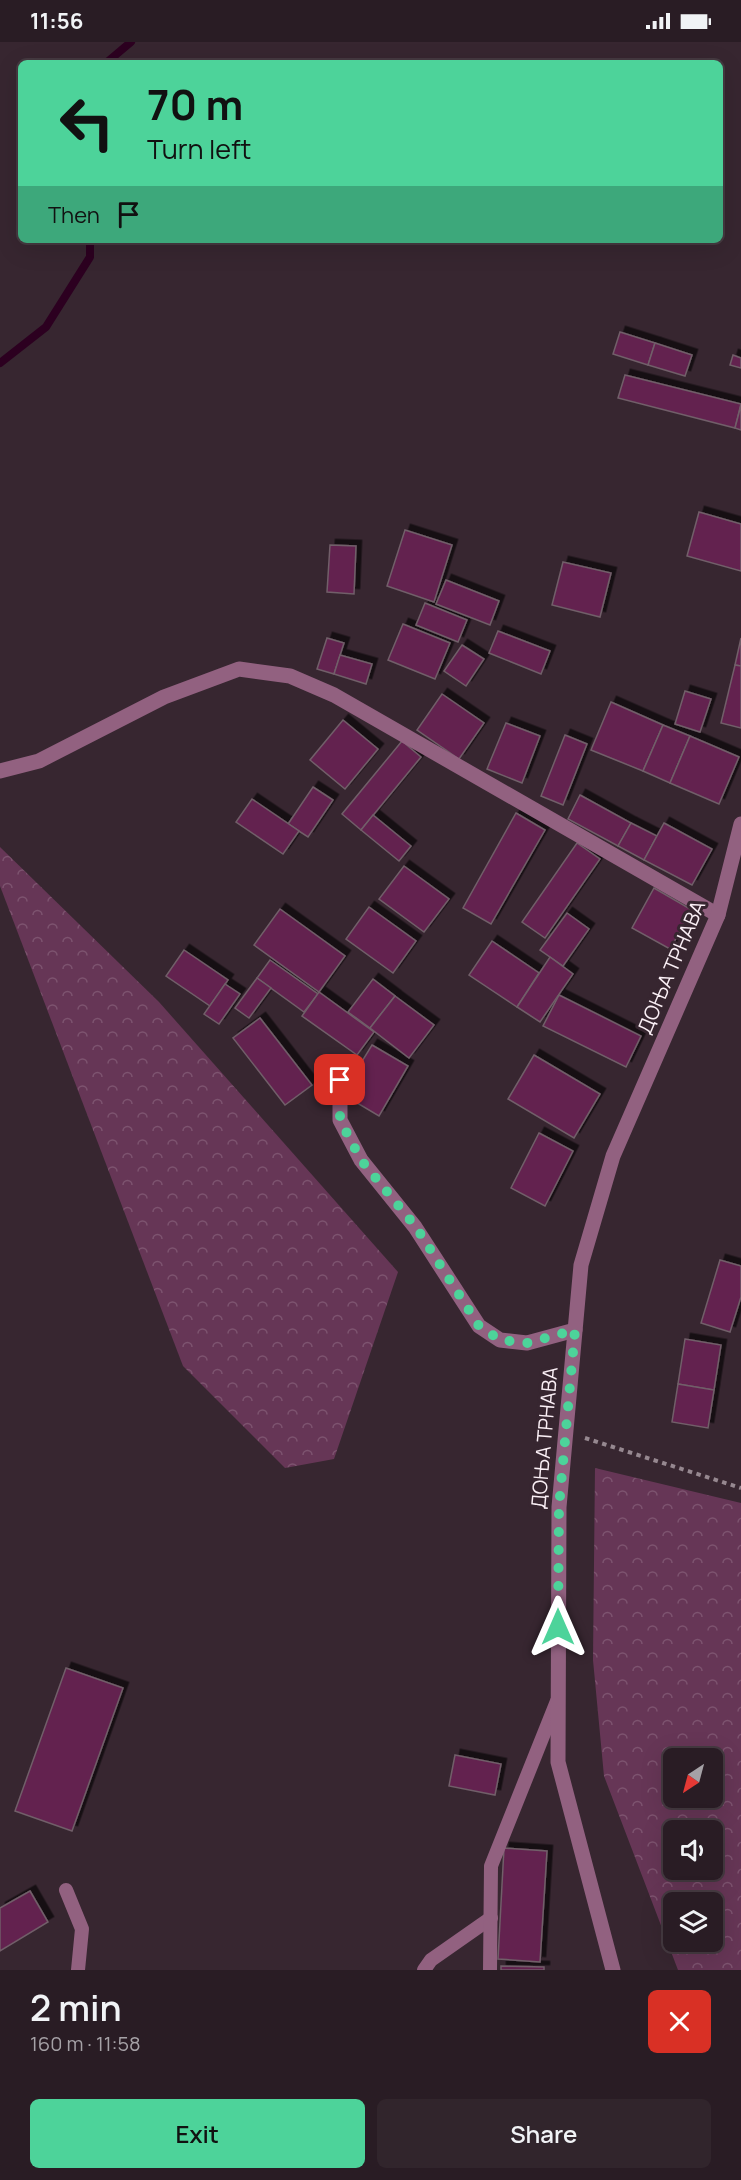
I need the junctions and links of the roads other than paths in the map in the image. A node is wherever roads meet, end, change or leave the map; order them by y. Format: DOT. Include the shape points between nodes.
graph roads {
  1 [pos="0,771"];
  2 [pos="741,824"];
  3 [pos="718,915"];
  4 [pos="340,1080"];
  5 [pos="575,1330"];
  6 [pos="558,1699"];
  7 [pos="66,1890"];
  8 [pos="491,1918"];
  9 [pos="78,1970"];
  10 [pos="424,1970"];
  11 [pos="490,1970"];
  12 [pos="613,1970"];
  1 -- 3 [label="street" via="39,761 164,697 239,669 290,676 334,695"];
  2 -- 3 [label="street, ДОЊА ТРНАВА"];
  3 -- 5 [label="street, ДОЊА ТРНАВА" via="613,1156 581,1265"];
  4 -- 5 [label="street" via="340,1120 361,1160 416,1227 479,1326 500,1340 527,1343"];
  5 -- 6 [label="street, ДОЊА ТРНАВА" via="559,1507"];
  6 -- 8 [label="lane" via="491,1866"];
  6 -- 12 [label="street, ДОЊА ТРНАВА" via="558,1762"];
  7 -- 9 [label="lane" via="82,1929"];
  8 -- 10 [label="lane" via="431,1960"];
  8 -- 11 [label="lane"];
}
